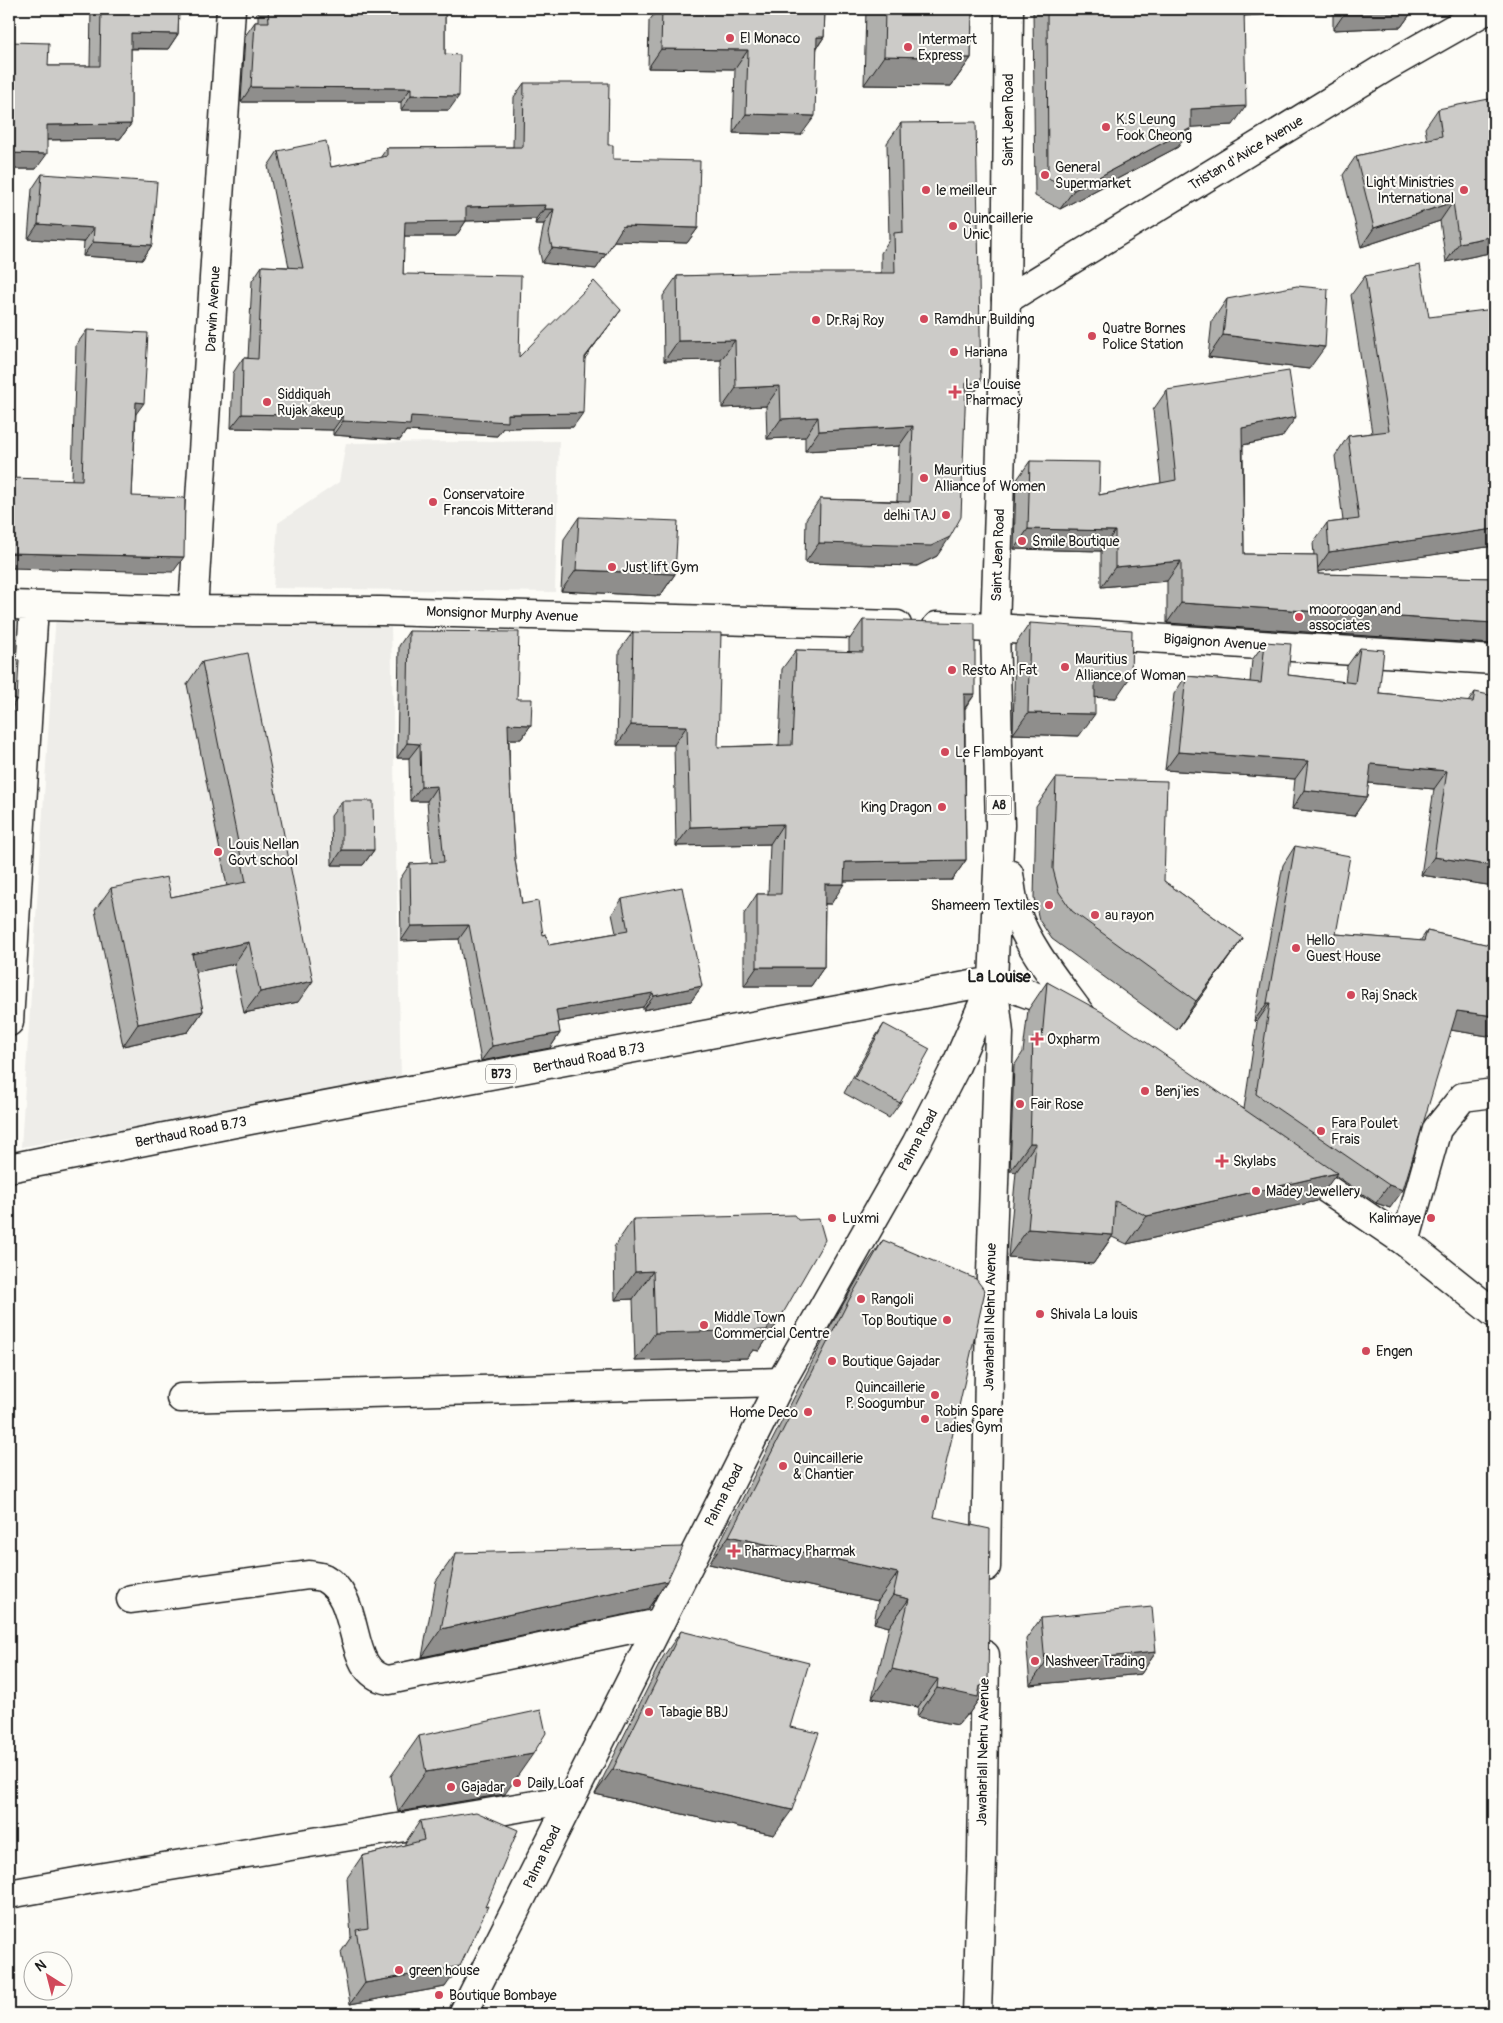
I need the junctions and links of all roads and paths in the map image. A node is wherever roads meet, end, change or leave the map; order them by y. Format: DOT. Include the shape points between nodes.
graph roads {
  1 [pos="231,9"];
  2 [pos="1009,9"];
  3 [pos="1488,9"];
  4 [pos="1006,300"];
  5 [pos="22,605"];
  6 [pos="193,610"];
  7 [pos="995,628"];
  8 [pos="1494,660"];
  9 [pos="1000,825"];
  10 [pos="993,981"];
  11 [pos="9,1022"];
  12 [pos="1494,1093"];
  13 [pos="1276,1154"];
  14 [pos="9,1168"];
  15 [pos="1405,1242"];
  16 [pos="856,1248"];
  17 [pos="883,1259"];
  18 [pos="963,1293"];
  19 [pos="990,1304"];
  20 [pos="1494,1313"];
  21 [pos="781,1382"];
  22 [pos="181,1398"];
  23 [pos="986,1590"];
  24 [pos="131,1599"];
  25 [pos="659,1622"];
  26 [pos="985,1630"];
  27 [pos="571,1799"];
  28 [pos="9,1894"];
  29 [pos="463,2014"];
  30 [pos="977,2014"];
  1 -- 6 [label="street, Darwin Avenue"];
  2 -- 4 [label="street, Saint Jean Road / A8"];
  3 -- 4 [label="street, Tristan d'Avice Avenue" via="1378,72"];
  4 -- 7 [label="street, Saint Jean Road / A8"];
  5 -- 6 [label="street, Monsignor Murphy Avenue"];
  5 -- 11 [label="street"];
  6 -- 7 [label="street, Monsignor Murphy Avenue" via="380,610"];
  7 -- 8 [label="street, Bigaignon Avenue"];
  7 -- 9 [label="street, Saint Jean Road / A8"];
  9 -- 10 [label="street, Saint Jean Road / A8"];
  9 -- 10 [label="street" via="1016,912 1030,942 1098,1033 1034,996"];
  10 -- 14 [label="street, Berthaud Road B.73 / B73"];
  10 -- 16 [label="street, Palma Road" via="947,1085"];
  10 -- 19 [label="street, Jawaharlall Nehru Avenue" via="999,1033"];
  12 -- 15 [label="street" via="1463,1097 1436,1128"];
  13 -- 15 [label="street"];
  15 -- 20 [label="street"];
  16 -- 17 [label="street"];
  16 -- 21 [label="street, Palma Road"];
  18 -- 19 [label="street"];
  19 -- 23 [label="street, Jawaharlall Nehru Avenue"];
  21 -- 22 [label="street"];
  21 -- 25 [label="street, Palma Road"];
  24 -- 25 [label="street" via="309,1575 323,1578 343,1597 369,1672 389,1680"];
  25 -- 27 [label="street, Palma Road"];
  26 -- 30 [label="street, Jawaharlall Nehru Avenue"];
  27 -- 28 [label="street"];
  27 -- 29 [label="street, Palma Road"];
}
